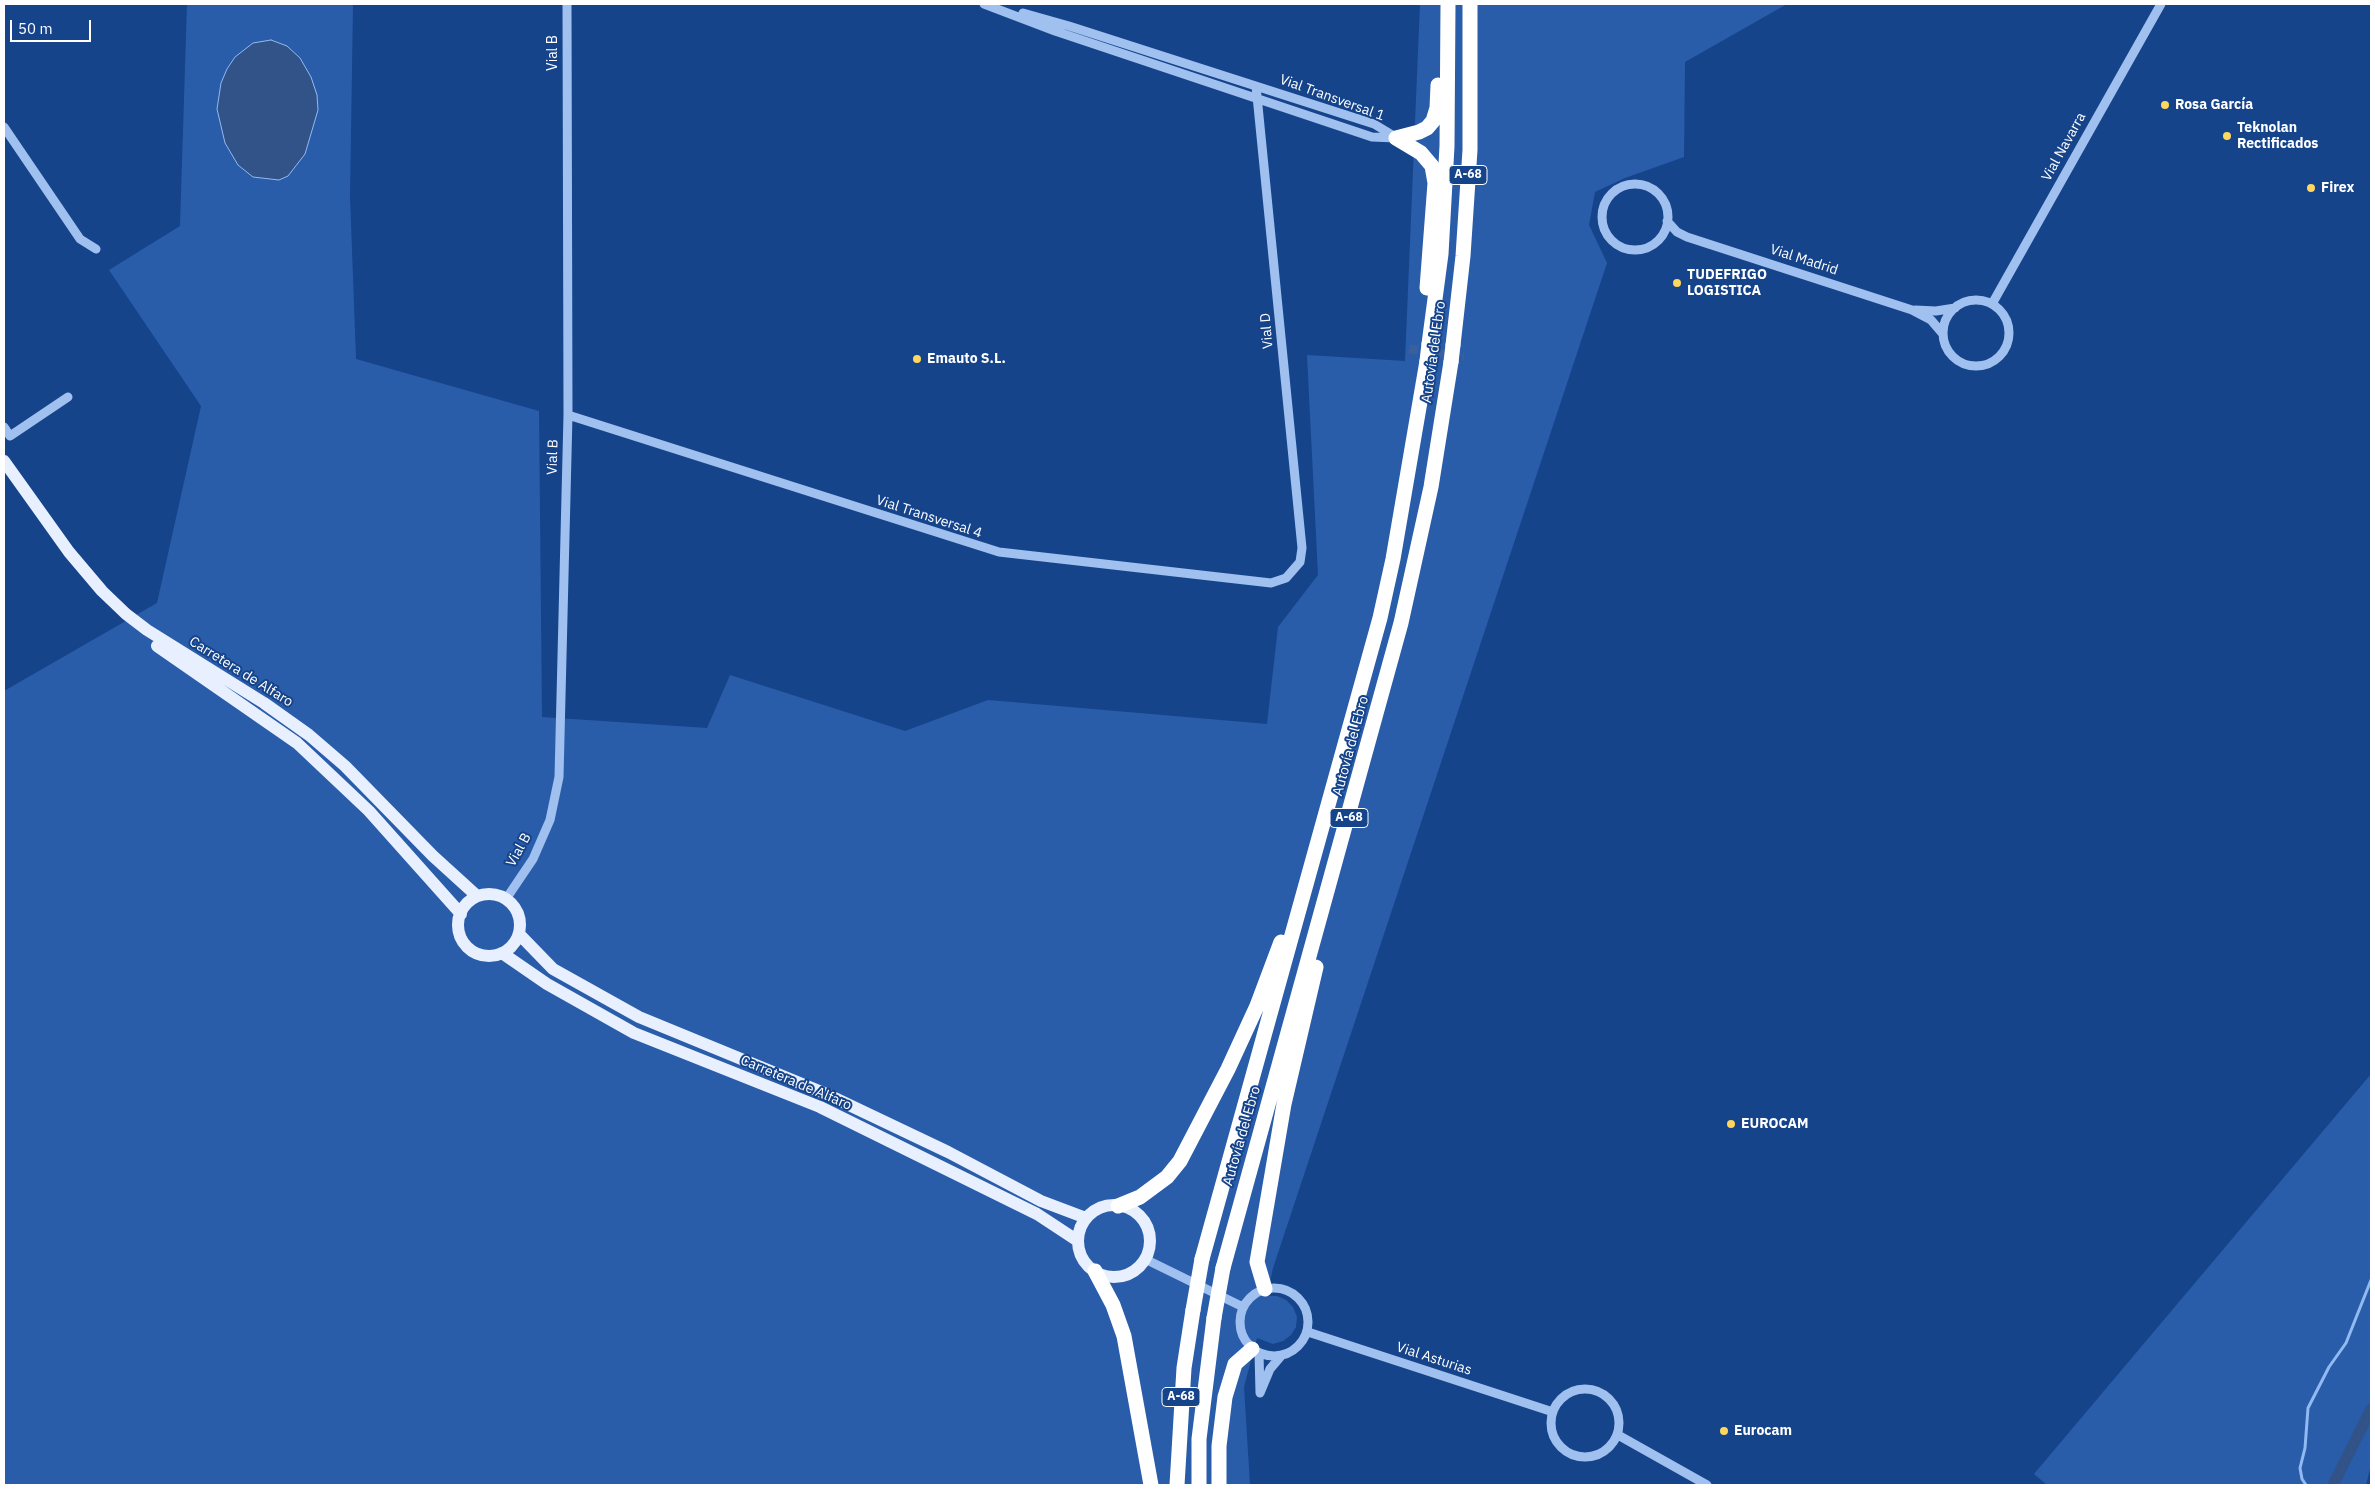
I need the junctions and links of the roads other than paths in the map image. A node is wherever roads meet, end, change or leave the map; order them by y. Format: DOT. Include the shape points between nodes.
graph roads {
  1 [pos="567,4"];
  2 [pos="985,4"];
  3 [pos="1438,4"];
  4 [pos="1448,4"];
  5 [pos="1470,4"];
  6 [pos="2161,4"];
  7 [pos="1256,86"];
  8 [pos="1258,100"];
  9 [pos="4,127"];
  10 [pos="1396,138"];
  11 [pos="1667,221"];
  12 [pos="1687,237"];
  13 [pos="1658,241"];
  14 [pos="96,249"];
  15 [pos="1992,304"];
  16 [pos="1955,308"];
  17 [pos="1912,310"];
  18 [pos="1943,334"];
  19 [pos="1429,344"];
  20 [pos="68,397"];
  21 [pos="568,415"];
  22 [pos="4,427"];
  23 [pos="4,461"];
  24 [pos="4,469"];
  25 [pos="1292,572"];
  26 [pos="1333,873"];
  27 [pos="1309,877"];
  28 [pos="477,896"];
  29 [pos="506,899"];
  30 [pos="460,914"];
  31 [pos="519,934"];
  32 [pos="502,953"];
  33 [pos="1118,1206"];
  34 [pos="1086,1218"];
  35 [pos="1078,1241"];
  36 [pos="1145,1259"];
  37 [pos="1095,1271"];
  38 [pos="1264,1289"];
  39 [pos="1243,1307"];
  40 [pos="1308,1332"];
  41 [pos="1255,1351"];
  42 [pos="1281,1356"];
  43 [pos="1553,1412"];
  44 [pos="1618,1435"];
  45 [pos="1151,1485"];
  46 [pos="1177,1485"];
  47 [pos="1199,1485"];
  48 [pos="1219,1485"];
  49 [pos="1707,1485"];
  1 -- 21 [label="street, Vial B"];
  2 -- 7 [label="street, Vial Transversal 1" via="1069,26"];
  2 -- 8 [label="street, Vial Transversal 1"];
  3 -- 10 [label="highway" via="1438,96 1433,121 1419,132"];
  4 -- 19 [label="highway, Autovía del Ebro / A-68" via="1447,156 1441,254"];
  5 -- 26 [label="highway, Autovía del Ebro / A-68, bridge" via="1470,150 1451,362 1430,487 1401,623"];
  6 -- 15 [label="street, Vial Navarra"];
  7 -- 8 [label="street, Vial D"];
  7 -- 10 [label="street, Vial Transversal 1" via="1374,124"];
  8 -- 10 [label="street, Vial Transversal 1" via="1372,137"];
  8 -- 25 [label="street, Vial D" via="1302,548 1300,562"];
  9 -- 14 [label="street" via="80,239"];
  10 -- 19 [label="highway" via="1421,153 1432,166 1435,183 1425,306"];
  11 -- 12 [label="street, Vial Madrid"];
  11 -- 13 [label="street" via="1666,230"];
  11 -- 13 [label="street" via="1665,204 1647,187 1634,184 1622,187 1611,194 1604,205 1601,218 1604,230 1622,248 1642,249"];
  12 -- 13 [label="street, Vial Madrid" via="1672,236"];
  12 -- 17 [label="street, Vial Madrid"];
  15 -- 16 [label="street" via="1970,301"];
  15 -- 18 [label="street" via="2002,312 2009,330 2006,349 1997,359 1986,365 1962,364 1950,356"];
  16 -- 17 [label="street, Vial Madrid"];
  16 -- 18 [label="street" via="1944,323"];
  17 -- 18 [label="street, Vial Madrid" via="1931,320"];
  19 -- 27 [label="highway, Autovía del Ebro / A-68, bridge" via="1388,584"];
  20 -- 22 [label="street" via="10,436"];
  21 -- 25 [label="street, Vial Transversal 4" via="999,552 1271,583 1286,578"];
  21 -- 29 [label="street, Vial B" via="559,777 550,820 533,859"];
  23 -- 28 [label="main road, Carretera de Alfaro" via="69,552 126,614 309,735 345,766"];
  24 -- 30 [label="main road, Carretera de Alfaro" via="67,559 97,594 153,644 297,743 369,812"];
  26 -- 38 [label="highway" via="1316,971 1284,1104 1263,1225 1257,1262"];
  26 -- 47 [label="highway, Autovía del Ebro / A-68, bridge" via="1223,1268 1200,1439"];
  27 -- 33 [label="highway" via="1292,906 1257,1006 1180,1161 1167,1178 1140,1197"];
  27 -- 46 [label="highway, Autovía del Ebro / A-68, bridge" via="1202,1259 1184,1368"];
  28 -- 29 [label="main road" via="492,894"];
  28 -- 30 [label="main road"];
  29 -- 31 [label="main road" via="518,914"];
  30 -- 32 [label="main road" via="459,931 468,947 484,955"];
  31 -- 32 [label="main road" via="513,946"];
  31 -- 34 [label="main road, Carretera de Alfaro" via="552,969 639,1017 824,1093 1041,1201"];
  32 -- 35 [label="main road, Carretera de Alfaro" via="547,984 634,1033 820,1107 1037,1214"];
  33 -- 34 [label="main road" via="1106,1206"];
  33 -- 36 [label="main road" via="1137,1214 1144,1221 1149,1232"];
  34 -- 35 [label="main road"];
  35 -- 37 [label="main road" via="1078,1251"];
  36 -- 37 [label="main road" via="1136,1270 1125,1275 1106,1276"];
  36 -- 39 [label="street"];
  37 -- 45 [label="highway" via="1113,1305 1124,1336"];
  38 -- 39 [label="street" via="1254,1294"];
  38 -- 40 [label="street" via="1287,1290 1297,1296 1308,1314"];
  39 -- 41 [label="street" via="1241,1331"];
  40 -- 42 [label="street" via="1297,1348"];
  40 -- 43 [label="street, Vial Asturias"];
  41 -- 42 [label="street"];
  41 -- 42 [label="street" via="1260,1393 1270,1369"];
  41 -- 48 [label="highway" via="1235,1364 1225,1397 1219,1446"];
  43 -- 44 [label="street" via="1554,1438 1562,1449 1574,1456 1587,1458 1600,1454"];
  43 -- 44 [label="street" via="1570,1392 1596,1391 1616,1408 1620,1421"];
  44 -- 49 [label="street"];
}
